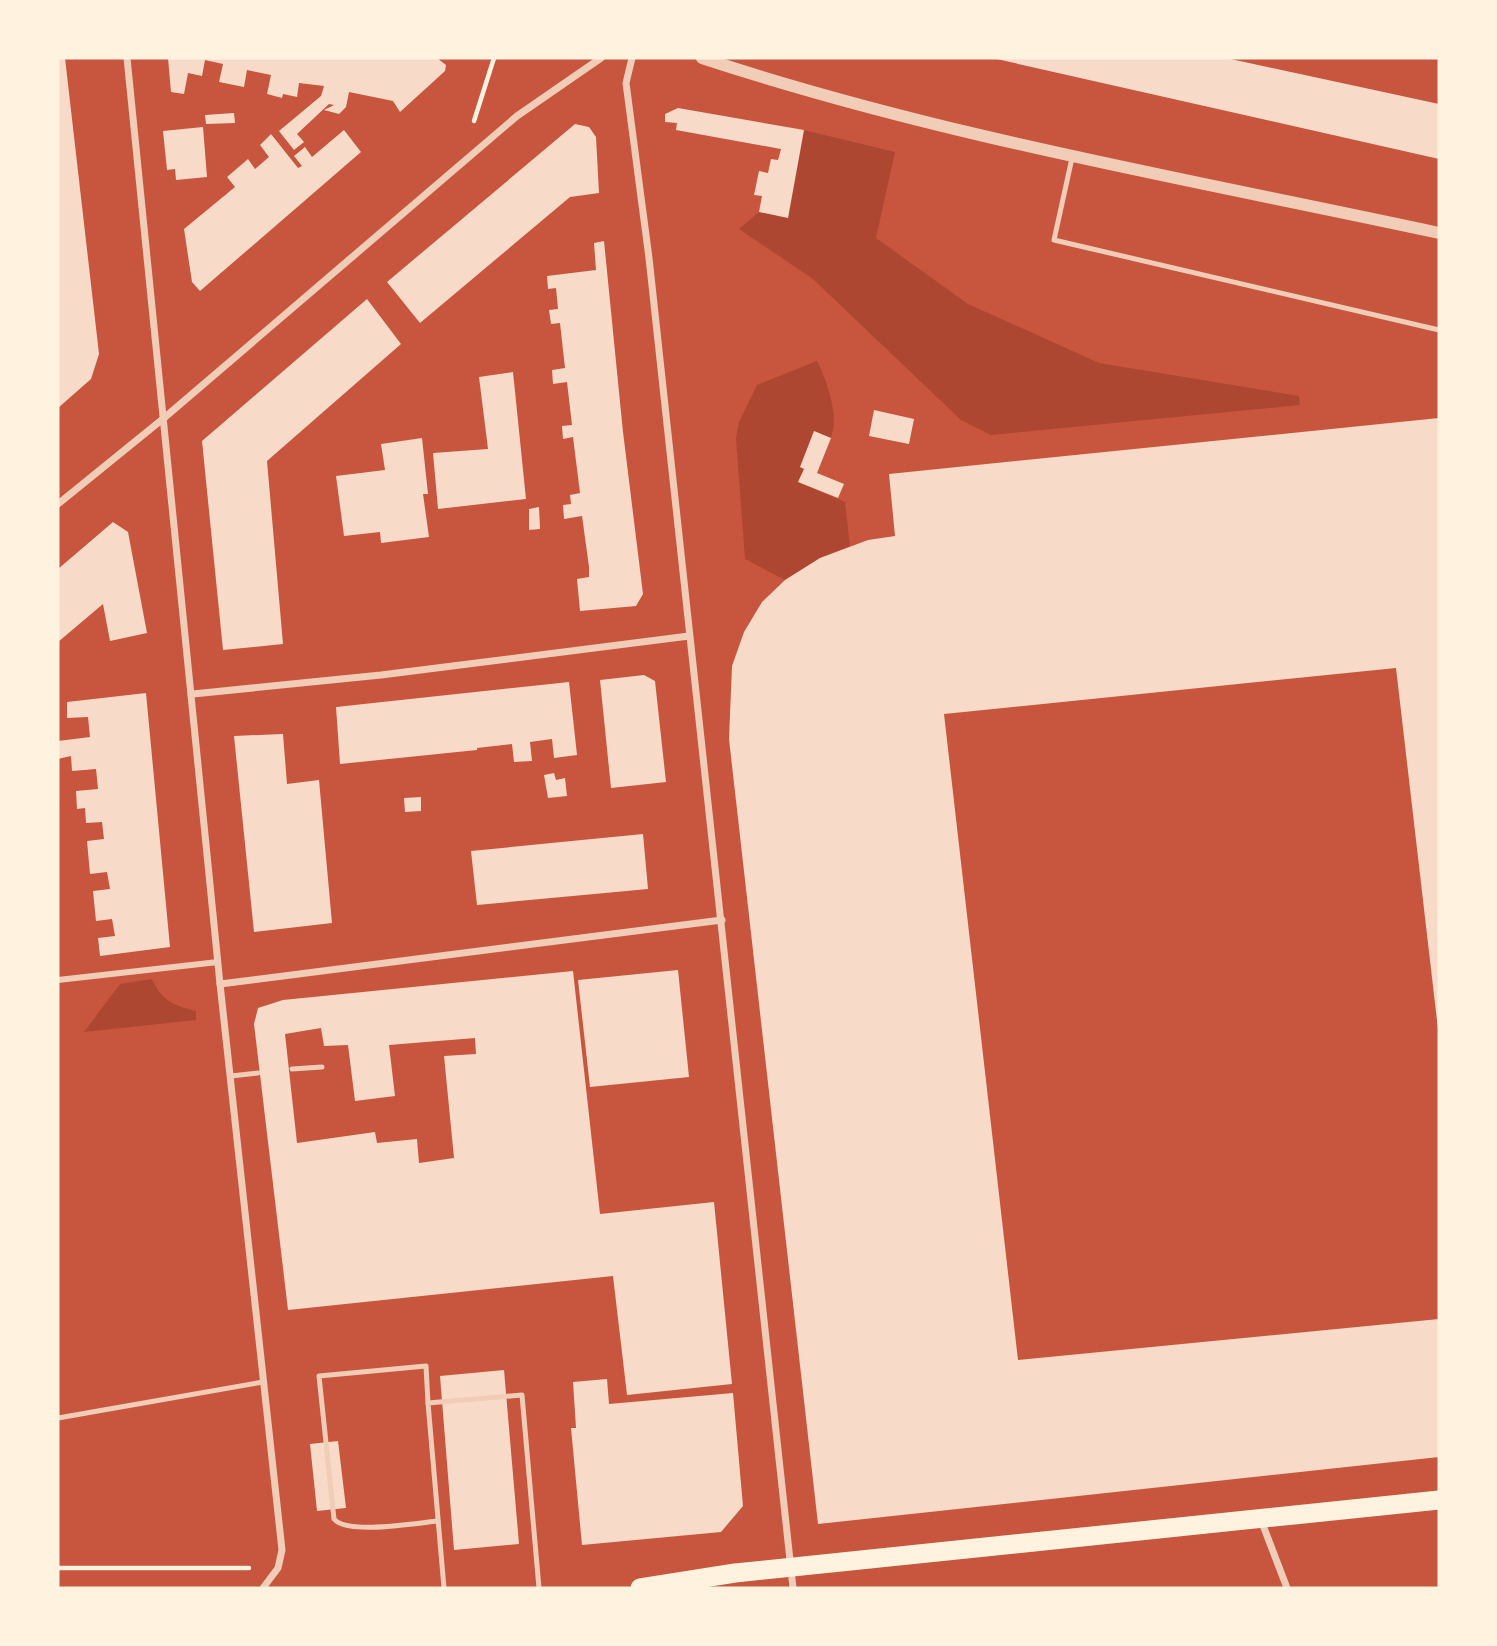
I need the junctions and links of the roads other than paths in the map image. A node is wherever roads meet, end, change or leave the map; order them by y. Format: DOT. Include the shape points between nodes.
graph roads {
  1 [pos="127,58"];
  2 [pos="601,58"];
  3 [pos="632,58"];
  4 [pos="702,58"];
  5 [pos="1073,155"];
  6 [pos="1439,233"];
  7 [pos="1439,330"];
  8 [pos="164,418"];
  9 [pos="58,504"];
  10 [pos="689,636"];
  11 [pos="193,694"];
  12 [pos="722,920"];
  13 [pos="218,962"];
  14 [pos="58,980"];
  15 [pos="220,984"];
  16 [pos="322,1067"];
  17 [pos="292,1069"];
  18 [pos="258,1073"];
  19 [pos="230,1076"];
  20 [pos="263,1382"];
  21 [pos="428,1403"];
  22 [pos="58,1418"];
  23 [pos="1439,1500"];
  24 [pos="1261,1519"];
  25 [pos="438,1521"];
  26 [pos="791,1567"];
  27 [pos="263,1588"];
  28 [pos="444,1588"];
  29 [pos="539,1588"];
  30 [pos="640,1588"];
  31 [pos="793,1588"];
  32 [pos="1287,1588"];
  1 -- 8 [label="street"];
  2 -- 8 [label="street" via="517,116"];
  3 -- 10 [label="street" via="626,83"];
  4 -- 5 [label="street" via="811,94"];
  5 -- 6 [label="street"];
  5 -- 7 [label="lane" via="1054,240"];
  8 -- 9 [label="street"];
  8 -- 11 [label="street"];
  10 -- 11 [label="street"];
  10 -- 12 [label="street"];
  11 -- 13 [label="street"];
  12 -- 15 [label="street"];
  12 -- 26 [label="street"];
  13 -- 14 [label="street"];
  13 -- 15 [label="street"];
  15 -- 19 [label="street"];
  16 -- 17 [label="lane"];
  18 -- 19 [label="lane"];
  19 -- 20 [label="street"];
  20 -- 22 [label="lane"];
  20 -- 27 [label="street" via="282,1550 278,1568"];
  21 -- 25 [label="lane"];
  21 -- 25 [label="lane" via="426,1366 319,1376 334,1519 352,1528"];
  21 -- 29 [label="lane" via="522,1395"];
  23 -- 24 [label="highway"];
  24 -- 26 [label="highway"];
  24 -- 32 [label="street"];
  25 -- 28 [label="lane"];
  26 -- 30 [label="highway"];
  26 -- 31 [label="street"];
}
